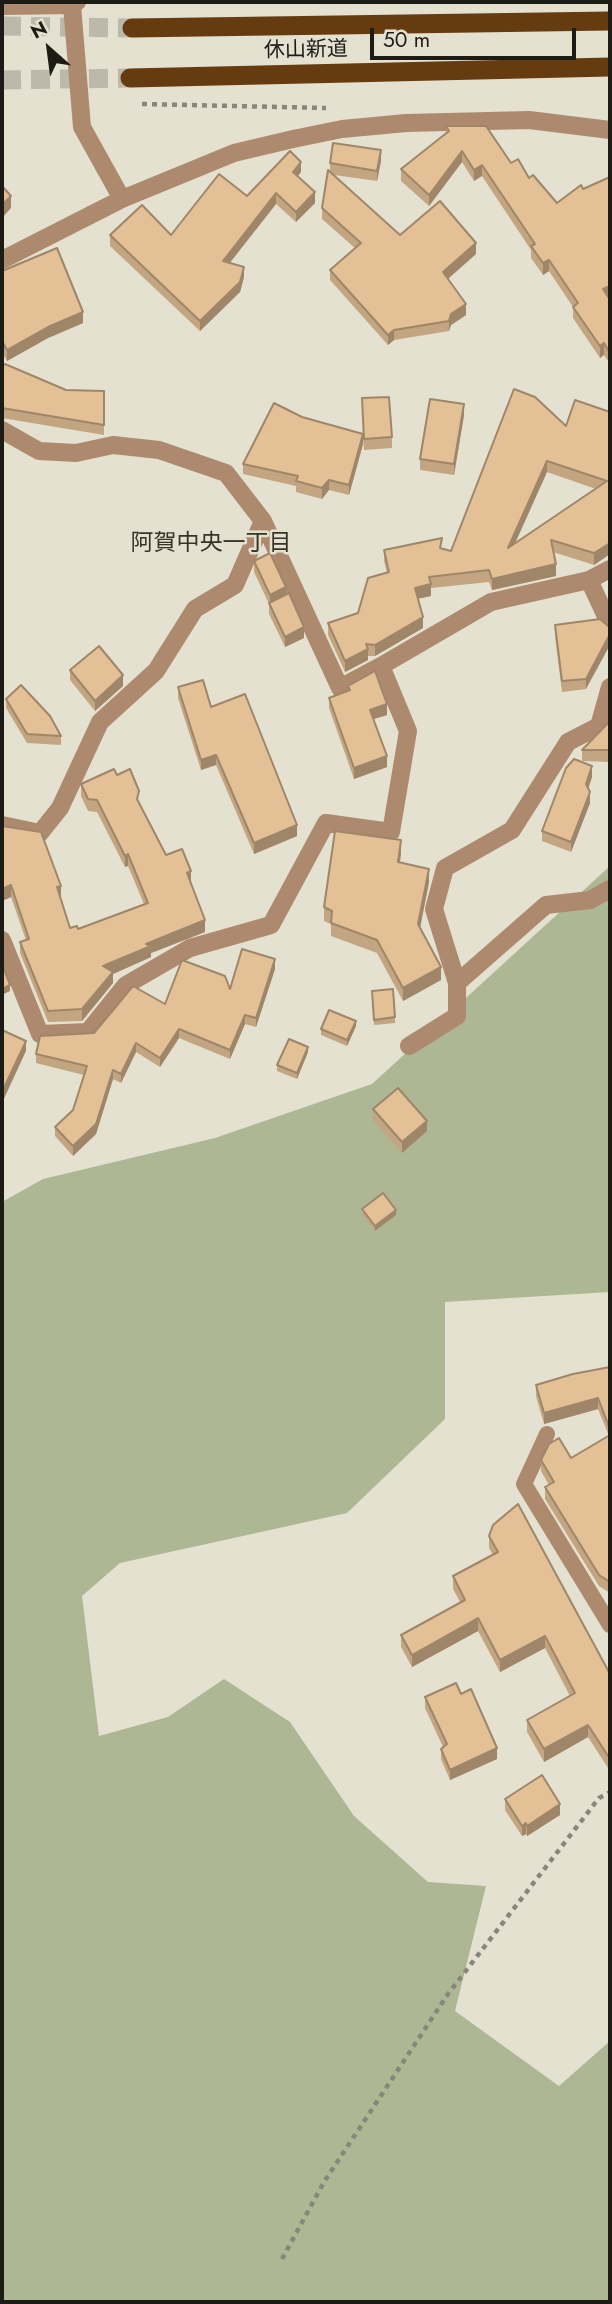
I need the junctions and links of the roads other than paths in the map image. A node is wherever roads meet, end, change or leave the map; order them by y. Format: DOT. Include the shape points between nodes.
graph roads {
  1 [pos="74,3"];
  2 [pos="2,6"];
  3 [pos="610,21"];
  4 [pos="132,28"];
  5 [pos="610,67"];
  6 [pos="130,78"];
  7 [pos="610,130"];
  8 [pos="122,199"];
  9 [pos="2,260"];
  10 [pos="2,430"];
  11 [pos="263,521"];
  12 [pos="610,569"];
  13 [pos="589,580"];
  14 [pos="610,625"];
  15 [pos="382,666"];
  16 [pos="610,687"];
  17 [pos="2,825"];
  18 [pos="610,889"];
  19 [pos="2,940"];
  20 [pos="457,983"];
  21 [pos="409,1046"];
  22 [pos="547,1434"];
  23 [pos="610,1625"];
  1 -- 2 [label="street"];
  1 -- 8 [label="street" via="82,127"];
  3 -- 4 [label="highway, 休山新道"];
  5 -- 6 [label="highway, 休山新道"];
  7 -- 8 [label="street" via="529,120 342,129 234,153"];
  8 -- 9 [label="street"];
  10 -- 11 [label="street" via="39,451 76,453 113,446 159,450 226,473"];
  11 -- 15 [label="street" via="340,688"];
  11 -- 17 [label="street" via="235,586 195,609 156,671 100,722 60,808 40,833"];
  12 -- 13 [label="street"];
  13 -- 14 [label="street"];
  13 -- 15 [label="street" via="491,602"];
  15 -- 19 [label="street" via="408,731 391,832 326,823 271,925 190,948 126,985 88,1032 40,1034"];
  16 -- 20 [label="street" via="599,726 568,742 512,830 445,868 434,909"];
  18 -- 20 [label="street" via="590,900 546,905"];
  20 -- 21 [label="street" via="457,1016"];
  22 -- 23 [label="lane" via="524,1484"];
}
